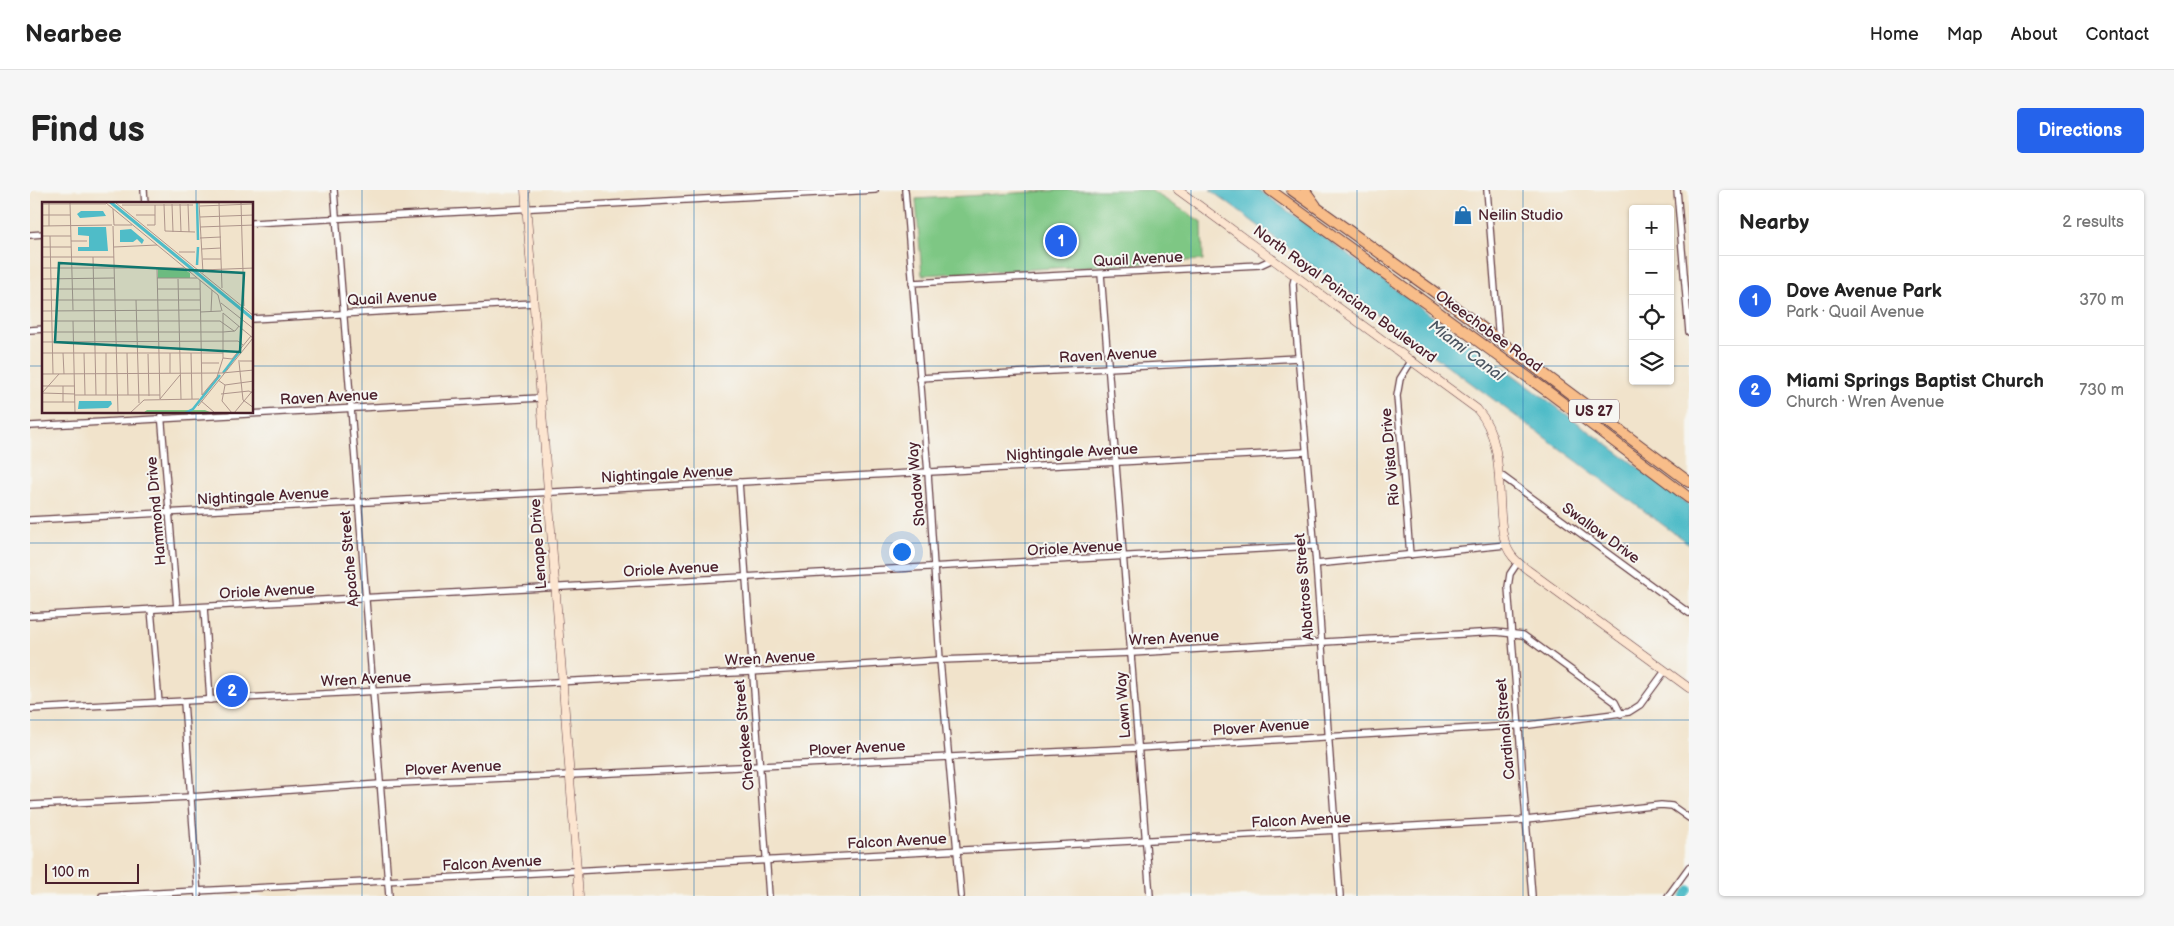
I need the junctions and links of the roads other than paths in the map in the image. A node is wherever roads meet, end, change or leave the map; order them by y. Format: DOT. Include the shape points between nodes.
graph roads {
  1 [pos="334,190"];
  2 [pos="525,190"];
  3 [pos="875,190"];
  4 [pos="905,190"];
  5 [pos="1178,190"];
  6 [pos="1292,190"];
  7 [pos="1306,190"];
  8 [pos="1486,190"];
  9 [pos="1677,190"];
  10 [pos="1275,192"];
  11 [pos="527,208"];
  12 [pos="1318,209"];
  13 [pos="336,219"];
  14 [pos="254,223"];
  15 [pos="1689,247"];
  16 [pos="1682,248"];
  17 [pos="1273,259"];
  18 [pos="1102,274"];
  19 [pos="1296,276"];
  20 [pos="912,283"];
  21 [pos="534,303"];
  22 [pos="344,314"];
  23 [pos="254,319"];
  24 [pos="1689,332"];
  25 [pos="1499,341"];
  26 [pos="1298,358"];
  27 [pos="1412,360"];
  28 [pos="1110,368"];
  29 [pos="920,378"];
  30 [pos="540,398"];
  31 [pos="351,408"];
  32 [pos="254,412"];
  33 [pos="188,414"];
  34 [pos="161,415"];
  35 [pos="30,426"];
  36 [pos="1306,452"];
  37 [pos="1116,462"];
  38 [pos="1498,472"];
  39 [pos="928,473"];
  40 [pos="739,482"];
  41 [pos="1689,482"];
  42 [pos="548,492"];
  43 [pos="1689,498"];
  44 [pos="357,504"];
  45 [pos="169,512"];
  46 [pos="30,520"];
  47 [pos="1506,545"];
  48 [pos="1313,546"];
  49 [pos="1410,555"];
  50 [pos="1124,557"];
  51 [pos="1518,562"];
  52 [pos="1316,564"];
  53 [pos="935,568"];
  54 [pos="745,577"];
  55 [pos="555,587"];
  56 [pos="365,598"];
  57 [pos="204,607"];
  58 [pos="177,608"];
  59 [pos="151,609"];
  60 [pos="1689,613"];
  61 [pos="30,616"];
  62 [pos="1511,634"];
  63 [pos="1321,643"];
  64 [pos="1132,653"];
  65 [pos="940,660"];
  66 [pos="1666,671"];
  67 [pos="751,672"];
  68 [pos="563,682"];
  69 [pos="1689,688"];
  70 [pos="372,691"];
  71 [pos="210,700"];
  72 [pos="184,702"];
  73 [pos="159,703"];
  74 [pos="30,709"];
  75 [pos="1621,714"];
  76 [pos="1519,726"];
  77 [pos="1327,736"];
  78 [pos="1138,748"];
  79 [pos="950,756"];
  80 [pos="759,765"];
  81 [pos="570,775"];
  82 [pos="380,784"];
  83 [pos="190,797"];
  84 [pos="30,805"];
  85 [pos="1689,818"];
  86 [pos="1526,820"];
  87 [pos="1336,831"];
  88 [pos="1146,840"];
  89 [pos="957,851"];
  90 [pos="766,860"];
  91 [pos="1689,867"];
  92 [pos="577,871"];
  93 [pos="388,881"];
  94 [pos="198,894"];
  95 [pos="102,896"];
  96 [pos="389,896"];
  97 [pos="579,896"];
  98 [pos="769,896"];
  99 [pos="961,896"];
  100 [pos="1150,896"];
  101 [pos="1340,896"];
  102 [pos="1532,896"];
  103 [pos="1668,896"];
  1 -- 13 [label="street, Apache Street"];
  2 -- 11 [label="street, Lenape Drive"];
  3 -- 11 [label="street"];
  4 -- 20 [label="street, Shadow Way"];
  5 -- 17 [label="street, North Royal Poinciana Boulevard"];
  6 -- 12 [label="highway, Okeechobee Road / US 27"];
  7 -- 12 [label="main road"];
  8 -- 25 [label="street"];
  9 -- 16 [label="street"];
  10 -- 43 [label="highway, Okeechobee Road / US 27"];
  11 -- 13 [label="street"];
  11 -- 21 [label="street, Lenape Drive"];
  12 -- 25 [label="highway, Okeechobee Road / US 27"];
  13 -- 14 [label="street"];
  13 -- 22 [label="street, Apache Street"];
  15 -- 16 [label="street"];
  16 -- 24 [label="street"];
  17 -- 18 [label="street, Quail Avenue" via="1260,265"];
  17 -- 19 [label="street, North Royal Poinciana Boulevard"];
  18 -- 20 [label="street, Quail Avenue"];
  18 -- 28 [label="street, Lawn Way"];
  19 -- 26 [label="street, Albatross Street" via="1293,289"];
  19 -- 27 [label="street, North Royal Poinciana Boulevard"];
  20 -- 29 [label="street, Shadow Way"];
  21 -- 22 [label="street, Quail Avenue"];
  21 -- 30 [label="street, Lenape Drive"];
  22 -- 23 [label="street, Quail Avenue"];
  22 -- 31 [label="street, Apache Street"];
  25 -- 41 [label="highway, Okeechobee Road / US 27"];
  26 -- 28 [label="street, Raven Avenue"];
  26 -- 36 [label="street, Albatross Street"];
  27 -- 38 [label="street, North Royal Poinciana Boulevard" via="1471,403 1490,426"];
  27 -- 49 [label="street, Rio Vista Drive" via="1400,379 1397,396"];
  28 -- 29 [label="street, Raven Avenue"];
  28 -- 37 [label="street, Lawn Way"];
  29 -- 39 [label="street, Shadow Way"];
  30 -- 31 [label="street, Raven Avenue"];
  30 -- 42 [label="street, Lenape Drive"];
  31 -- 32 [label="street, Raven Avenue"];
  31 -- 44 [label="street, Apache Street"];
  33 -- 34 [label="street, Raven Avenue"];
  34 -- 35 [label="street, Raven Avenue"];
  34 -- 45 [label="street, Hammond Drive"];
  36 -- 37 [label="street, Nightingale Avenue"];
  36 -- 48 [label="street, Albatross Street"];
  37 -- 39 [label="street, Nightingale Avenue"];
  37 -- 50 [label="street, Lawn Way"];
  38 -- 47 [label="street"];
  38 -- 60 [label="street, Swallow Drive"];
  39 -- 40 [label="street, Nightingale Avenue"];
  39 -- 53 [label="street, Shadow Way"];
  40 -- 42 [label="street, Nightingale Avenue"];
  40 -- 54 [label="street, Cherokee Street"];
  42 -- 44 [label="street, Nightingale Avenue"];
  42 -- 55 [label="street, Lenape Drive"];
  44 -- 45 [label="street, Nightingale Avenue"];
  44 -- 56 [label="street, Apache Street"];
  45 -- 46 [label="street, Nightingale Avenue"];
  45 -- 58 [label="street, Hammond Drive"];
  47 -- 49 [label="street"];
  47 -- 51 [label="street"];
  48 -- 50 [label="street, Oriole Avenue"];
  48 -- 52 [label="street, Albatross Street"];
  49 -- 52 [label="street"];
  50 -- 53 [label="street, Oriole Avenue"];
  50 -- 64 [label="street, Lawn Way"];
  51 -- 62 [label="street, Cardinal Street" via="1508,580"];
  51 -- 66 [label="street"];
  52 -- 63 [label="street, Albatross Street"];
  53 -- 54 [label="street, Oriole Avenue"];
  53 -- 65 [label="street, Shadow Way"];
  54 -- 55 [label="street, Oriole Avenue"];
  54 -- 67 [label="street, Cherokee Street"];
  55 -- 56 [label="street, Oriole Avenue"];
  55 -- 68 [label="street, Lenape Drive"];
  56 -- 57 [label="street, Oriole Avenue"];
  56 -- 70 [label="street, Apache Street"];
  57 -- 58 [label="street, Oriole Avenue"];
  57 -- 71 [label="street"];
  58 -- 59 [label="street, Oriole Avenue"];
  59 -- 61 [label="street, Oriole Avenue"];
  59 -- 73 [label="street"];
  62 -- 63 [label="street, Wren Avenue" via="1496,632"];
  62 -- 75 [label="street, Wren Avenue" via="1523,635 1615,702"];
  62 -- 76 [label="street, Cardinal Street"];
  63 -- 64 [label="street, Wren Avenue"];
  63 -- 77 [label="street, Albatross Street"];
  64 -- 65 [label="street, Wren Avenue"];
  64 -- 78 [label="street, Lawn Way"];
  65 -- 67 [label="street, Wren Avenue"];
  65 -- 79 [label="street, Shadow Way"];
  66 -- 69 [label="street"];
  66 -- 75 [label="street, Plover Avenue" via="1640,705"];
  67 -- 68 [label="street, Wren Avenue"];
  67 -- 80 [label="street, Cherokee Street"];
  68 -- 70 [label="street, Wren Avenue"];
  68 -- 81 [label="street, Lenape Drive"];
  70 -- 71 [label="street, Wren Avenue"];
  70 -- 82 [label="street, Apache Street"];
  71 -- 72 [label="street, Wren Avenue"];
  72 -- 73 [label="street, Wren Avenue"];
  72 -- 83 [label="street"];
  73 -- 74 [label="street, Wren Avenue"];
  75 -- 76 [label="street, Plover Avenue"];
  76 -- 77 [label="street, Plover Avenue"];
  76 -- 86 [label="street, Cardinal Street"];
  77 -- 78 [label="street, Plover Avenue"];
  77 -- 87 [label="street, Albatross Street"];
  78 -- 79 [label="street, Plover Avenue"];
  78 -- 88 [label="street, Lawn Way"];
  79 -- 80 [label="street, Plover Avenue"];
  79 -- 89 [label="street, Shadow Way"];
  80 -- 81 [label="street, Plover Avenue"];
  80 -- 90 [label="street, Cherokee Street"];
  81 -- 82 [label="street, Plover Avenue"];
  81 -- 92 [label="street, Lenape Drive"];
  82 -- 83 [label="street, Plover Avenue"];
  82 -- 93 [label="street, Apache Street"];
  83 -- 84 [label="street, Plover Avenue"];
  83 -- 94 [label="street"];
  85 -- 86 [label="street, Falcon Avenue" via="1672,806 1662,806"];
  86 -- 87 [label="street, Falcon Avenue"];
  86 -- 102 [label="street, Cardinal Street"];
  87 -- 88 [label="street, Falcon Avenue"];
  87 -- 101 [label="street, Albatross Street"];
  88 -- 89 [label="street, Falcon Avenue"];
  88 -- 100 [label="street, Lawn Way"];
  89 -- 90 [label="street, Falcon Avenue"];
  89 -- 99 [label="street, Shadow Way"];
  90 -- 92 [label="street, Falcon Avenue"];
  90 -- 98 [label="street, Cherokee Street"];
  91 -- 103 [label="street"];
  92 -- 93 [label="street, Falcon Avenue"];
  92 -- 97 [label="street, Lenape Drive"];
  93 -- 94 [label="street, Falcon Avenue"];
  93 -- 96 [label="street, Apache Street"];
  94 -- 95 [label="street, Falcon Avenue"];
}
